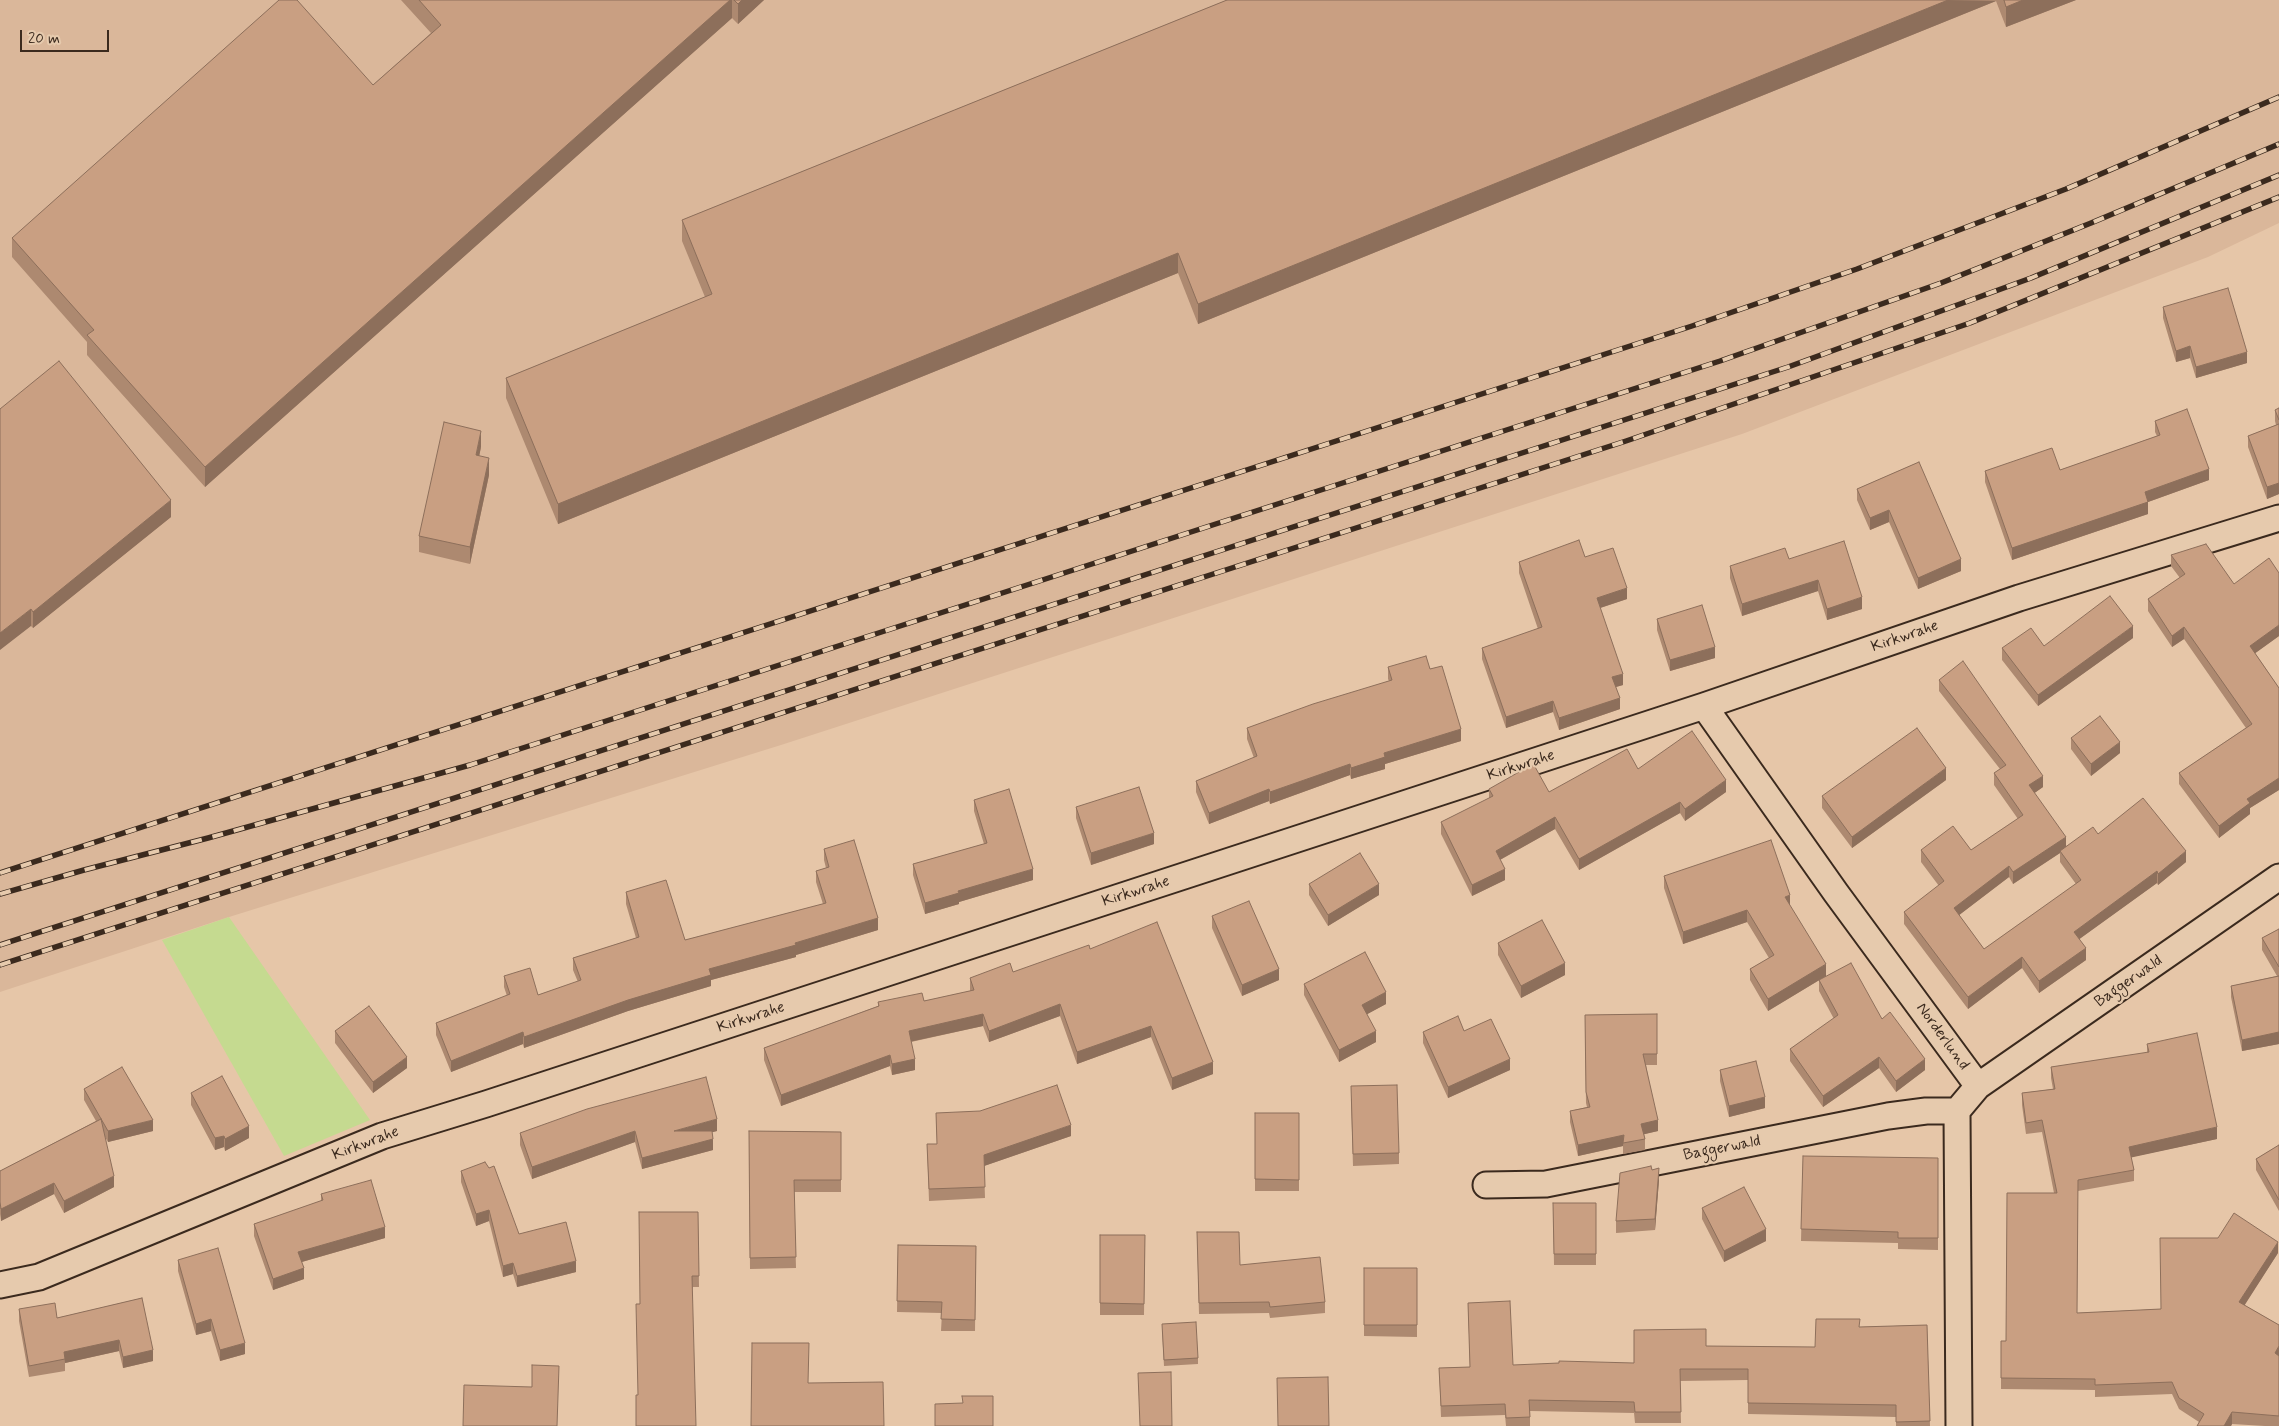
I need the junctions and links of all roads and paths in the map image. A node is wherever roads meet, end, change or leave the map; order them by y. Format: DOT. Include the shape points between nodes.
graph roads {
  1 [pos="2279,518"];
  2 [pos="1704,706"];
  3 [pos="2279,877"];
  4 [pos="1978,1086"];
  5 [pos="1957,1111"];
  6 [pos="1486,1186"];
  7 [pos="0,1285"];
  8 [pos="1959,1426"];
  1 -- 2 [label="street, Kirkwrahe" via="2019,598"];
  2 -- 4 [label="street, Norderlund"];
  2 -- 7 [label="street, Kirkwrahe" via="382,1136 39,1277"];
  3 -- 4 [label="street, Baggerwald"];
  4 -- 5 [label="street, Norderlund"];
  5 -- 6 [label="street, Baggerwald" via="1888,1116 1546,1184"];
  5 -- 8 [label="street"];
}
